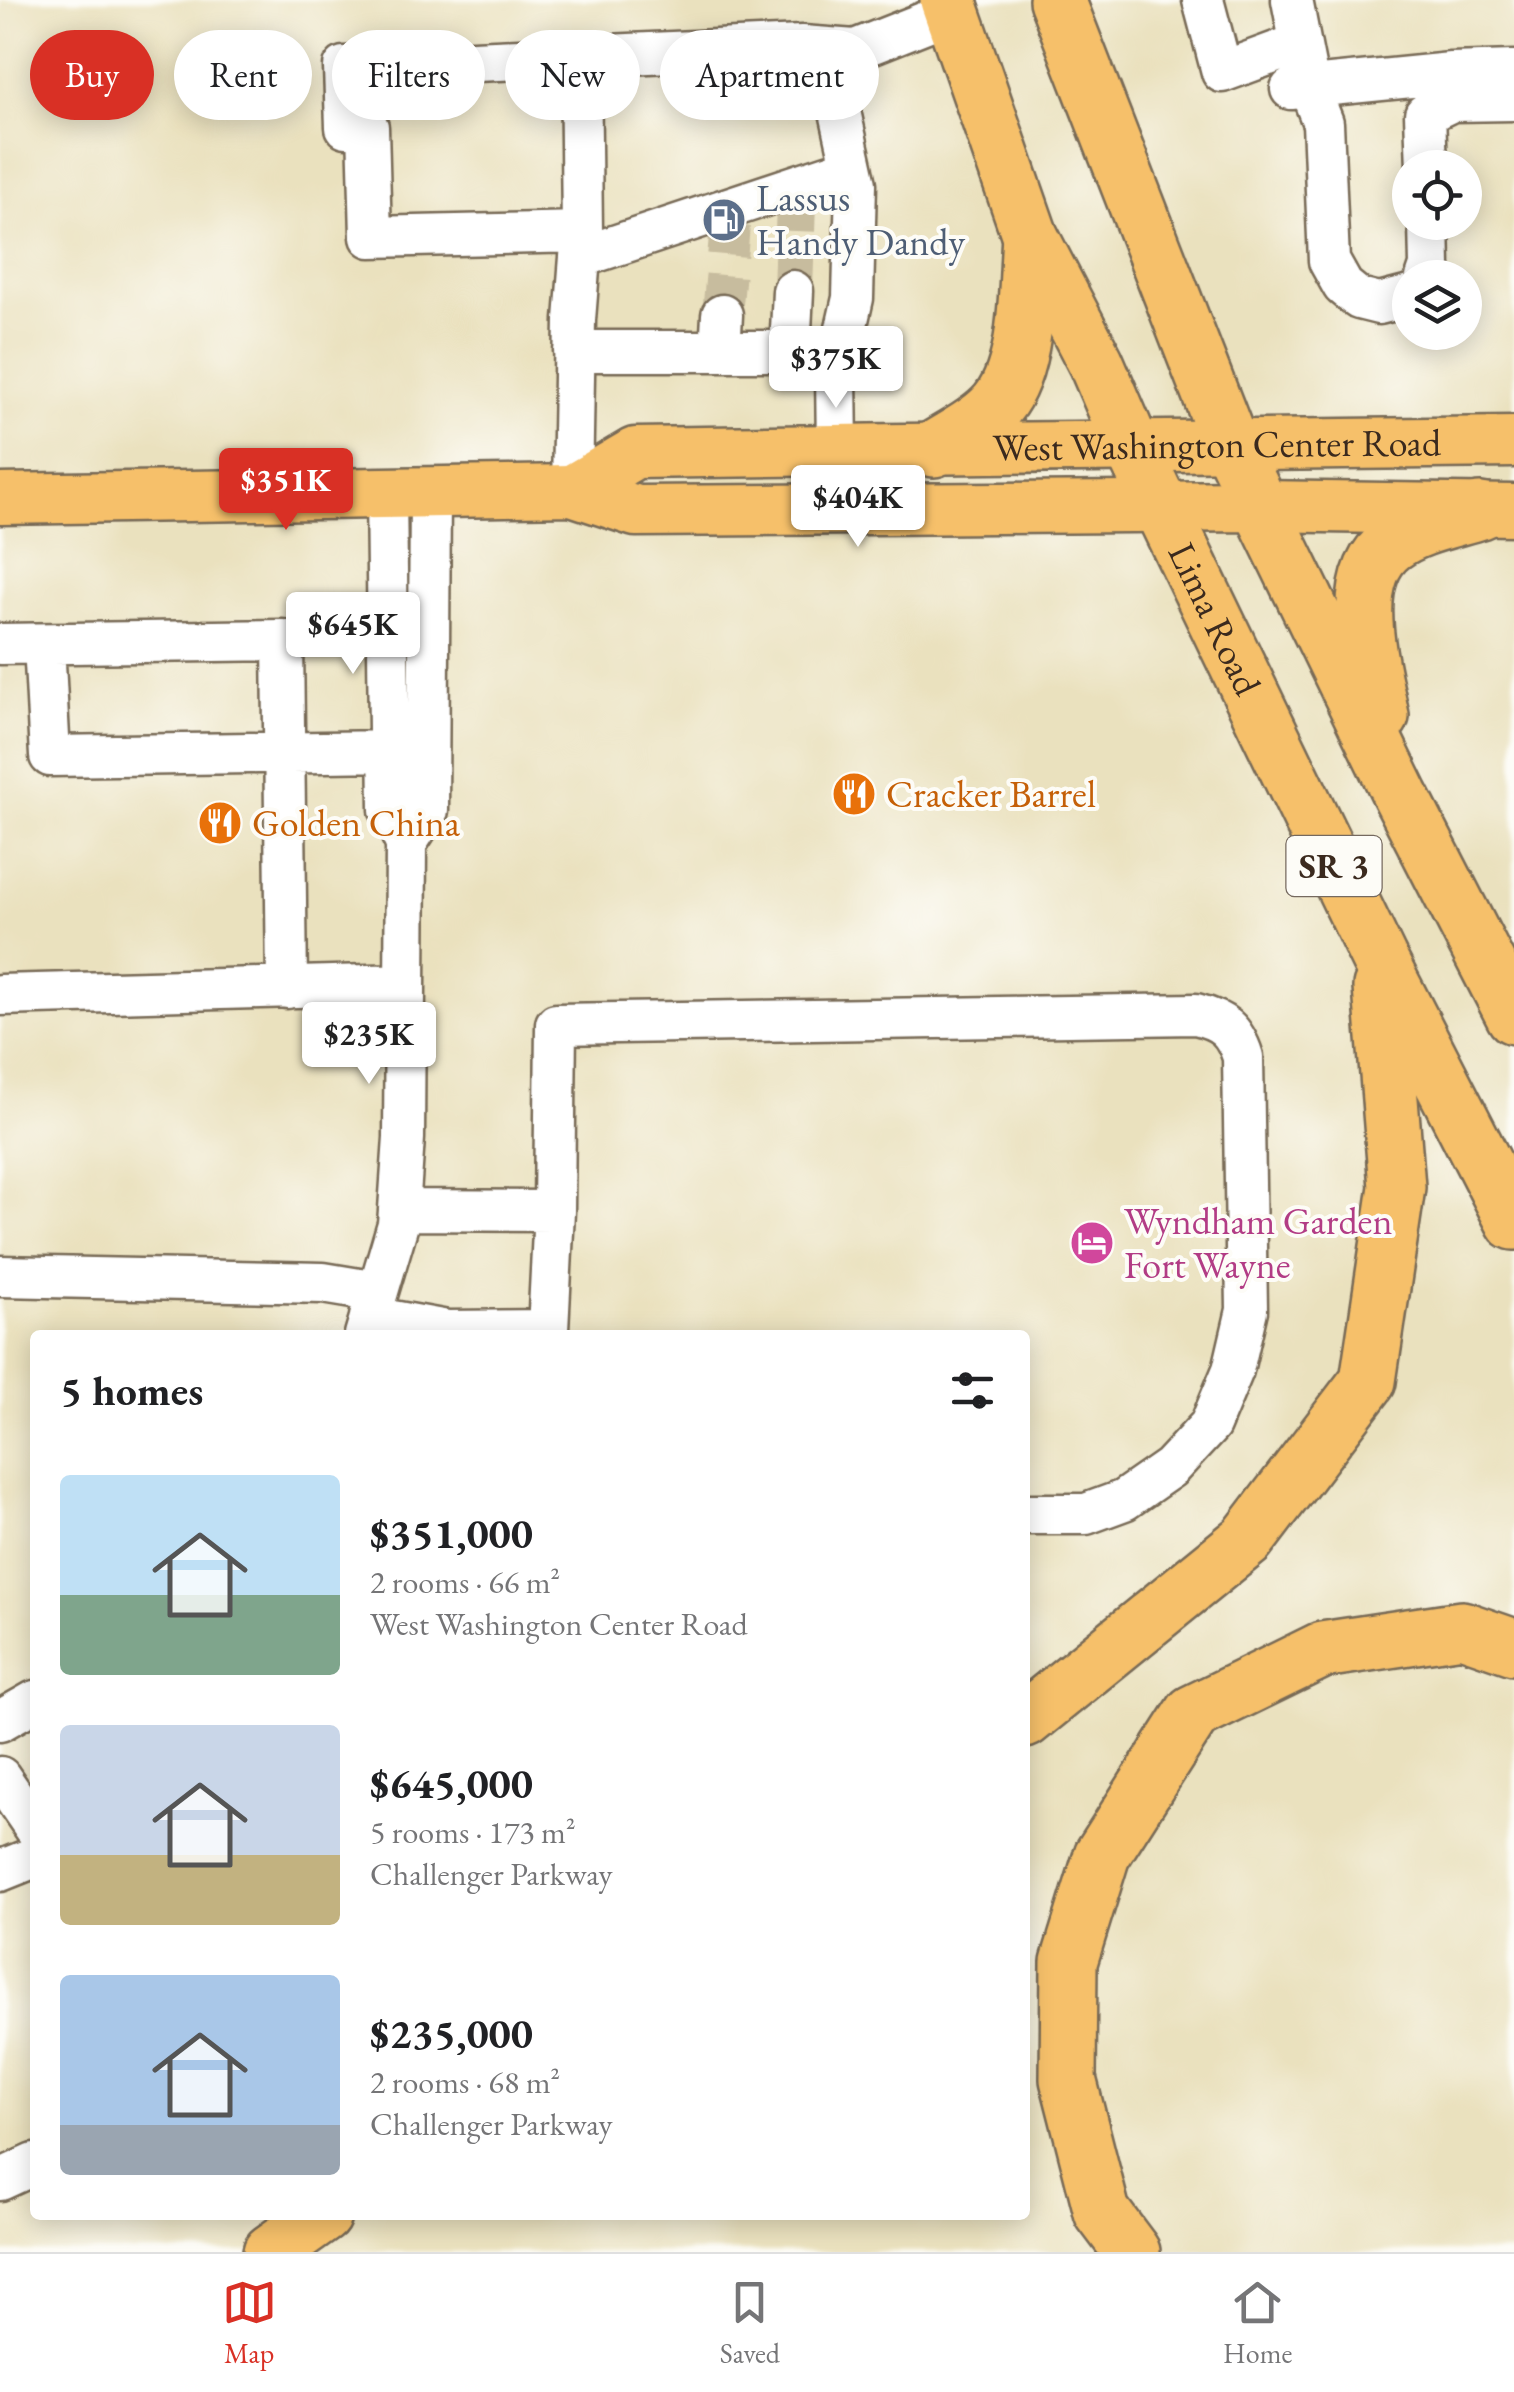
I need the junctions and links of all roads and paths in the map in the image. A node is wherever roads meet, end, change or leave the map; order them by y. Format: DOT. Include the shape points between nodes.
graph roads {
  1 [pos="1058,0"];
  2 [pos="1203,0"];
  3 [pos="1292,0"];
  4 [pos="949,6"];
  5 [pos="879,38"];
  6 [pos="1298,44"];
  7 [pos="505,59"];
  8 [pos="1514,70"];
  9 [pos="1443,96"];
  10 [pos="1308,99"];
  11 [pos="1514,100"];
  12 [pos="581,120"];
  13 [pos="841,120"];
  14 [pos="1431,150"];
  15 [pos="852,167"];
  16 [pos="1030,236"];
  17 [pos="582,245"];
  18 [pos="792,291"];
  19 [pos="1392,300"];
  20 [pos="574,351"];
  21 [pos="790,351"];
  22 [pos="841,351"];
  23 [pos="1229,442"];
  24 [pos="1514,442"];
  25 [pos="1132,447"];
  26 [pos="934,449"];
  27 [pos="837,450"];
  28 [pos="572,490"];
  29 [pos="408,491"];
  30 [pos="0,499"];
  31 [pos="1259,506"];
  32 [pos="1161,507"];
  33 [pos="1497,510"];
  34 [pos="0,644"];
  35 [pos="44,644"];
  36 [pos="390,751"];
  37 [pos="284,754"];
  38 [pos="1392,778"];
  39 [pos="406,844"];
  40 [pos="1378,959"];
  41 [pos="405,984"];
  42 [pos="287,988"];
  43 [pos="0,995"];
  44 [pos="1514,1016"];
  45 [pos="398,1210"];
  46 [pos="554,1211"];
  47 [pos="1514,1222"];
  48 [pos="0,1276"];
  49 [pos="371,1315"];
  50 [pos="442,1330"];
  51 [pos="548,1330"];
  52 [pos="1030,1514"];
  53 [pos="1514,1647"];
  54 [pos="30,1703"];
  55 [pos="1030,1716"];
  56 [pos="0,1721"];
  57 [pos="0,1777"];
  58 [pos="30,1821"];
  59 [pos="30,1859"];
  60 [pos="0,1870"];
  61 [pos="30,2166"];
  62 [pos="0,2180"];
  63 [pos="317,2220"];
  64 [pos="271,2252"];
  65 [pos="1132,2252"];
  1 -- 23 [label="highway, SR 3"];
  2 -- 6 [label="street" via="1222,72"];
  3 -- 6 [label="street"];
  4 -- 5 [label="street"];
  4 -- 16 [label="highway, Lima Road / SR 3"];
  6 -- 10 [label="street"];
  7 -- 17 [label="street" via="344,67 346,127 368,126 372,237"];
  8 -- 9 [label="street"];
  9 -- 10 [label="street"];
  9 -- 11 [label="street"];
  9 -- 14 [label="street"];
  10 -- 19 [label="street" via="1328,260 1359,299"];
  12 -- 17 [label="street"];
  13 -- 15 [label="street"];
  15 -- 17 [label="street" via="731,216"];
  15 -- 22 [label="street" via="853,298"];
  16 -- 25 [label="highway, Lima Road / SR 3"];
  16 -- 26 [label="highway" via="1022,338 1004,395"];
  17 -- 20 [label="street"];
  18 -- 21 [label="street"];
  20 -- 21 [label="street" via="721,333"];
  20 -- 28 [label="street"];
  21 -- 22 [label="street"];
  22 -- 27 [label="street"];
  23 -- 24 [label="main road, West Washington Center Road"];
  23 -- 25 [label="main road, West Washington Center Road"];
  23 -- 31 [label="highway, SR 3"];
  25 -- 26 [label="main road, West Washington Center Road"];
  25 -- 32 [label="highway, Lima Road / SR 3"];
  26 -- 27 [label="main road, West Washington Center Road"];
  27 -- 28 [label="main road, West Washington Center Road" via="635,453"];
  28 -- 29 [label="main road, West Washington Center Road"];
  28 -- 32 [label="main road, West Washington Center Road" via="636,512"];
  29 -- 30 [label="main road, West Washington Center Road"];
  29 -- 36 [label="street"];
  29 -- 39 [label="street" via="428,810"];
  31 -- 32 [label="main road, West Washington Center Road"];
  31 -- 33 [label="main road, West Washington Center Road"];
  31 -- 38 [label="highway, SR 3"];
  32 -- 40 [label="highway, Lima Road / SR 3"];
  33 -- 38 [label="highway" via="1408,534 1372,567 1364,597 1368,643"];
  34 -- 35 [label="street"];
  35 -- 37 [label="street" via="50,756"];
  35 -- 37 [label="street" via="283,640"];
  36 -- 37 [label="street"];
  36 -- 39 [label="street" via="390,810"];
  37 -- 42 [label="street"];
  38 -- 44 [label="highway, SR 3"];
  39 -- 41 [label="street"];
  40 -- 47 [label="highway, Lima Road / SR 3"];
  40 -- 55 [label="highway" via="1397,1187 1368,1381 1247,1540"];
  41 -- 42 [label="street"];
  41 -- 45 [label="street"];
  42 -- 43 [label="street"];
  45 -- 46 [label="street"];
  45 -- 49 [label="street"];
  46 -- 51 [label="street"];
  46 -- 52 [label="street" via="556,1024 1196,1014 1220,1020 1236,1036 1243,1057 1246,1310 1233,1370 1210,1425 1170,1468 1124,1500 1086,1514"];
  48 -- 49 [label="street" via="323,1283"];
  49 -- 50 [label="street"];
  53 -- 65 [label="highway" via="1462,1629 1322,1650 1193,1712 1102,1855 1069,1962 1068,2079 1102,2212"];
  54 -- 56 [label="street"];
  57 -- 58 [label="street"];
  59 -- 60 [label="street"];
  61 -- 62 [label="street"];
  63 -- 64 [label="highway"];
}
